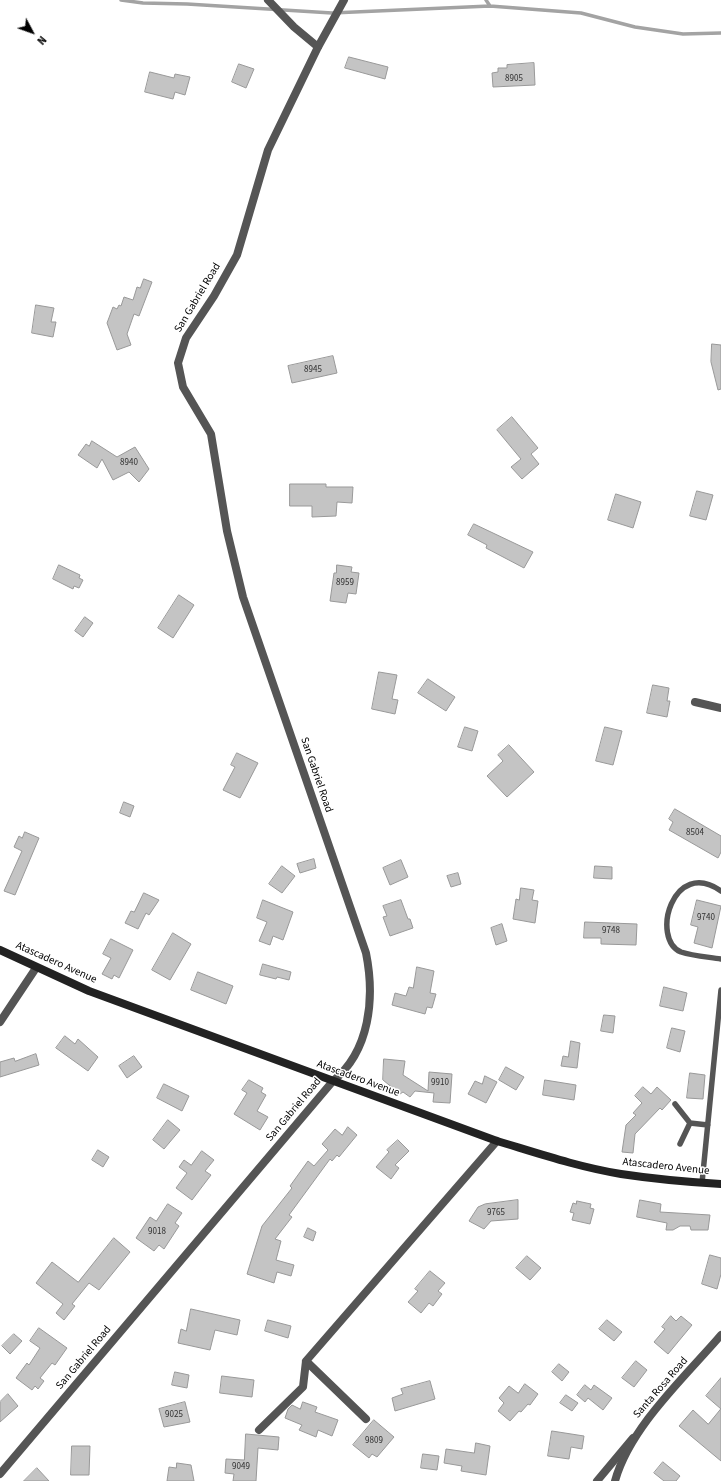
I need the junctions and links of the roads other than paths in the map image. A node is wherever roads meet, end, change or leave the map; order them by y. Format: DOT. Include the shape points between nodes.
graph roads {
  1 [pos="268,0"];
  2 [pos="344,0"];
  3 [pos="318,47"];
  4 [pos="695,702"];
  5 [pos="721,708"];
  6 [pos="721,891"];
  7 [pos="0,950"];
  8 [pos="721,959"];
  9 [pos="36,968"];
  10 [pos="721,990"];
  11 [pos="0,1022"];
  12 [pos="333,1081"];
  13 [pos="675,1104"];
  14 [pos="690,1123"];
  15 [pos="708,1125"];
  16 [pos="496,1141"];
  17 [pos="680,1144"];
  18 [pos="702,1183"];
  19 [pos="721,1184"];
  20 [pos="721,1335"];
  21 [pos="306,1361"];
  22 [pos="366,1419"];
  23 [pos="642,1426"];
  24 [pos="259,1430"];
  25 [pos="0,1474"];
  26 [pos="597,1481"];
  27 [pos="615,1481"];
  1 -- 3 [label="street"];
  2 -- 3 [label="street, San Gabriel Road"];
  3 -- 12 [label="street, San Gabriel Road" via="268,150 237,255 186,338 178,363 183,387 211,434 226,531 243,597 366,953 371,992 365,1029 356,1053 344,1072"];
  4 -- 5 [label="street"];
  6 -- 8 [label="lane" via="699,883 682,887 669,909 667,928 669,938 681,952"];
  7 -- 9 [label="main road, Atascadero Avenue"];
  9 -- 11 [label="street"];
  9 -- 12 [label="main road, Atascadero Avenue" via="89,991"];
  10 -- 15 [label="lane"];
  12 -- 16 [label="main road, Atascadero Avenue"];
  12 -- 25 [label="street, San Gabriel Road"];
  13 -- 14 [label="lane"];
  14 -- 15 [label="lane"];
  14 -- 17 [label="lane"];
  15 -- 18 [label="lane"];
  16 -- 18 [label="main road, Atascadero Avenue" via="558,1160 616,1173"];
  16 -- 21 [label="street"];
  18 -- 19 [label="main road, Atascadero Avenue"];
  20 -- 23 [label="street, Santa Rosa Road"];
  21 -- 22 [label="street"];
  21 -- 24 [label="street" via="303,1387"];
  23 -- 26 [label="street"];
  23 -- 27 [label="street, Santa Rosa Road" via="617,1472"];
}
